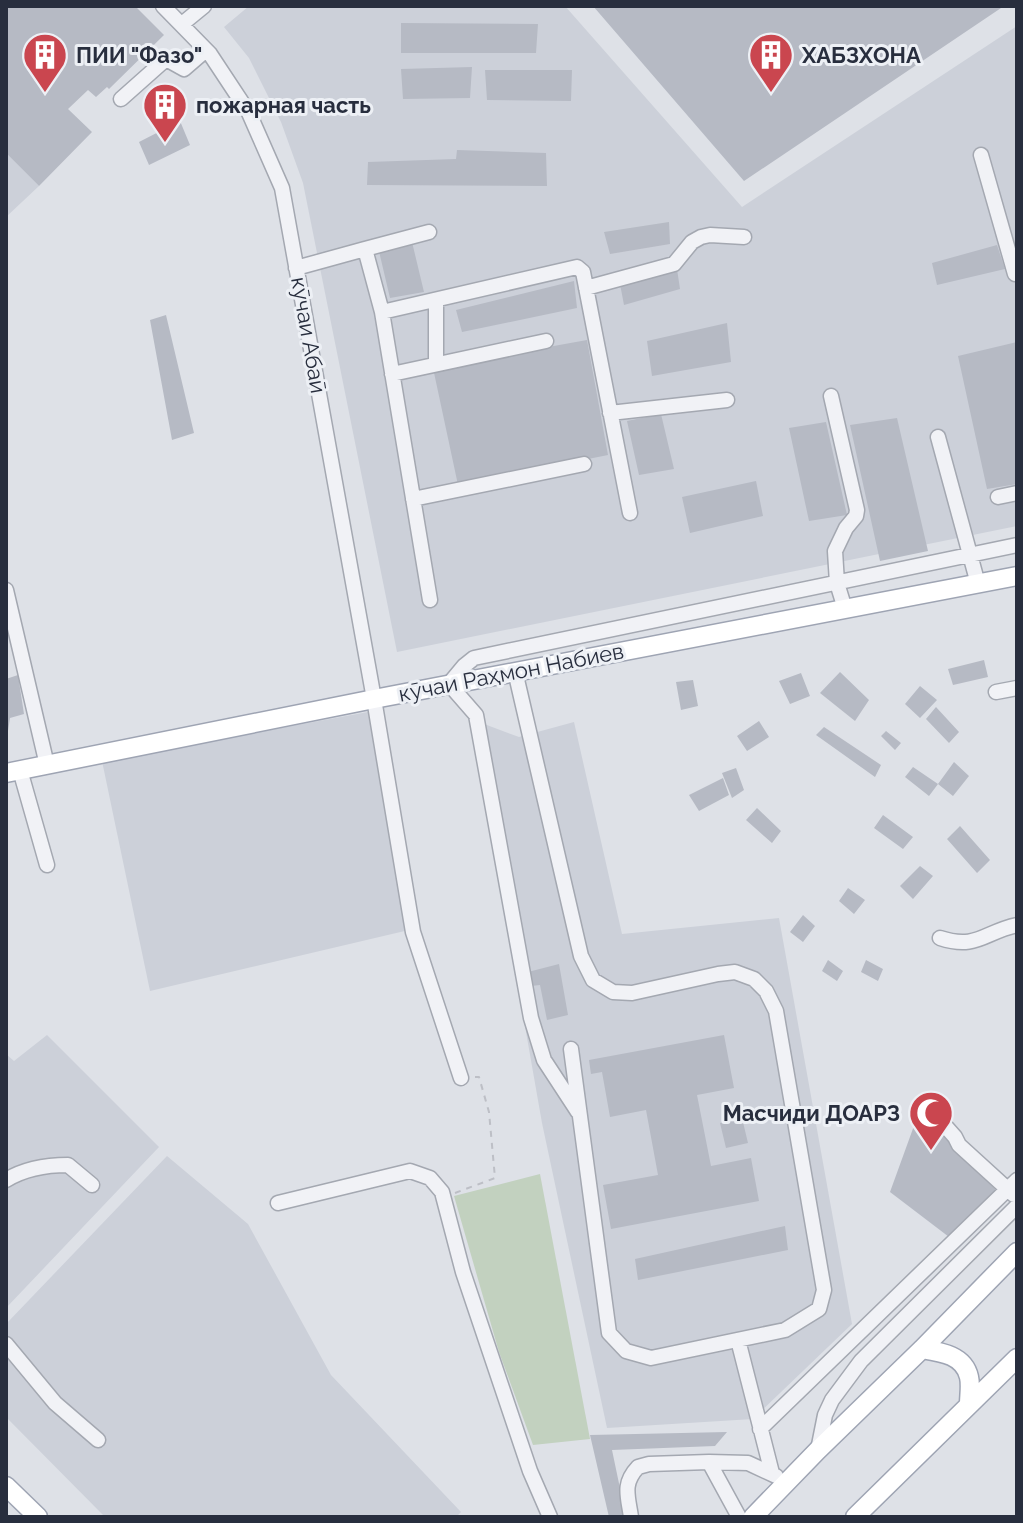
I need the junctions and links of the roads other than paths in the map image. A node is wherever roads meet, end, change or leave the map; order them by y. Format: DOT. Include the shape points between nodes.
graph roads {
  1 [pos="163,6"];
  2 [pos="204,6"];
  3 [pos="182,24"];
  4 [pos="206,50"];
  5 [pos="121,99"];
  6 [pos="981,155"];
  7 [pos="429,232"];
  8 [pos="744,237"];
  9 [pos="365,249"];
  10 [pos="296,268"];
  11 [pos="1016,276"];
  12 [pos="586,288"];
  13 [pos="436,300"];
  14 [pos="382,312"];
  15 [pos="546,341"];
  16 [pos="436,364"];
  17 [pos="392,374"];
  18 [pos="831,396"];
  19 [pos="727,400"];
  20 [pos="610,413"];
  21 [pos="938,437"];
  22 [pos="584,464"];
  23 [pos="1017,493"];
  24 [pos="998,497"];
  25 [pos="413,499"];
  26 [pos="630,513"];
  27 [pos="1017,545"];
  28 [pos="971,555"];
  29 [pos="1017,576"];
  30 [pos="837,583"];
  31 [pos="978,584"];
  32 [pos="6,590"];
  33 [pos="430,600"];
  34 [pos="731,605"];
  35 [pos="845,609"];
  36 [pos="736,629"];
  37 [pos="515,671"];
  38 [pos="449,684"];
  39 [pos="1017,688"];
  40 [pos="996,692"];
  41 [pos="374,699"];
  42 [pos="47,765"];
  43 [pos="13,771"];
  44 [pos="47,865"];
  45 [pos="1017,925"];
  46 [pos="940,938"];
  47 [pos="571,1049"];
  48 [pos="461,1078"];
  49 [pos="580,1116"];
  50 [pos="939,1119"];
  51 [pos="6,1179"];
  52 [pos="92,1185"];
  53 [pos="1014,1189"];
  54 [pos="278,1203"];
  55 [pos="1017,1206"];
  56 [pos="1017,1252"];
  57 [pos="738,1340"];
  58 [pos="6,1344"];
  59 [pos="922,1349"];
  60 [pos="1017,1358"];
  61 [pos="969,1404"];
  62 [pos="760,1429"];
  63 [pos="98,1440"];
  64 [pos="818,1450"];
  65 [pos="709,1462"];
  66 [pos="779,1479"];
  67 [pos="7,1489"];
  68 [pos="38,1517"];
  69 [pos="550,1517"];
  70 [pos="631,1517"];
  71 [pos="739,1517"];
  72 [pos="753,1517"];
  73 [pos="855,1517"];
  1 -- 3 [label="street, кӯчаи Абаӣ"];
  2 -- 3 [label="street"];
  3 -- 4 [label="street, кӯчаи Абаӣ"];
  4 -- 5 [label="street" via="184,69 166,59"];
  4 -- 10 [label="street, кӯчаи Абаӣ" via="249,113 282,188"];
  6 -- 11 [label="street"];
  7 -- 9 [label="street"];
  8 -- 12 [label="street" via="701,237 674,264"];
  9 -- 10 [label="street"];
  9 -- 14 [label="street"];
  10 -- 41 [label="street, кӯчаи Абаӣ"];
  12 -- 13 [label="street" via="577,267"];
  12 -- 20 [label="street"];
  13 -- 14 [label="street"];
  13 -- 16 [label="street"];
  14 -- 17 [label="street"];
  15 -- 16 [label="street"];
  16 -- 17 [label="street"];
  17 -- 25 [label="street"];
  18 -- 30 [label="street" via="857,510 835,551"];
  19 -- 20 [label="street"];
  20 -- 26 [label="street"];
  21 -- 28 [label="street"];
  22 -- 25 [label="street"];
  23 -- 24 [label="street"];
  25 -- 33 [label="street"];
  27 -- 28 [label="street"];
  28 -- 30 [label="street"];
  28 -- 31 [label="street"];
  29 -- 31 [label="main road, кӯчаи Раҳмон Набиев"];
  30 -- 34 [label="street"];
  30 -- 35 [label="street"];
  31 -- 35 [label="main road, кӯчаи Раҳмон Набиев"];
  32 -- 42 [label="street"];
  34 -- 36 [label="street"];
  34 -- 38 [label="street" via="474,658"];
  35 -- 36 [label="main road, кӯчаи Раҳмон Набиев"];
  36 -- 37 [label="main road, кӯчаи Раҳмон Набиев"];
  37 -- 38 [label="main road, кӯчаи Раҳмон Набиев"];
  37 -- 57 [label="street" via="581,956 593,980 613,992 632,993 735,972 754,979 776,1011 824,1290 819,1309 803,1320 785,1330"];
  38 -- 41 [label="main road, кӯчаи Раҳмон Набиев"];
  38 -- 49 [label="street" via="476,715 531,1018 544,1060"];
  39 -- 40 [label="street"];
  41 -- 42 [label="main road, кӯчаи Раҳмон Набиев"];
  41 -- 48 [label="street, кӯчаи Абаӣ" via="413,932"];
  42 -- 43 [label="main road, кӯчаи Раҳмон Набиев"];
  43 -- 44 [label="street"];
  45 -- 46 [label="street" via="973,942"];
  47 -- 49 [label="street"];
  49 -- 57 [label="street" via="609,1333 626,1351 651,1358"];
  50 -- 53 [label="street" via="959,1145"];
  51 -- 52 [label="street" via="31,1169 68,1165"];
  53 -- 62 [label="street"];
  54 -- 69 [label="street" via="410,1171 430,1178 444,1197 463,1272"];
  55 -- 64 [label="street" via="861,1361 832,1400"];
  56 -- 59 [label="main road"];
  57 -- 62 [label="street"];
  58 -- 63 [label="street" via="55,1403"];
  59 -- 61 [label="main road" via="961,1362 970,1377"];
  59 -- 64 [label="main road"];
  60 -- 61 [label="main road"];
  61 -- 73 [label="main road"];
  62 -- 66 [label="street"];
  64 -- 66 [label="main road"];
  65 -- 66 [label="street" via="748,1463"];
  65 -- 70 [label="street" via="638,1467 627,1482"];
  65 -- 71 [label="street"];
  66 -- 72 [label="main road"];
  67 -- 68 [label="main road"];
}
